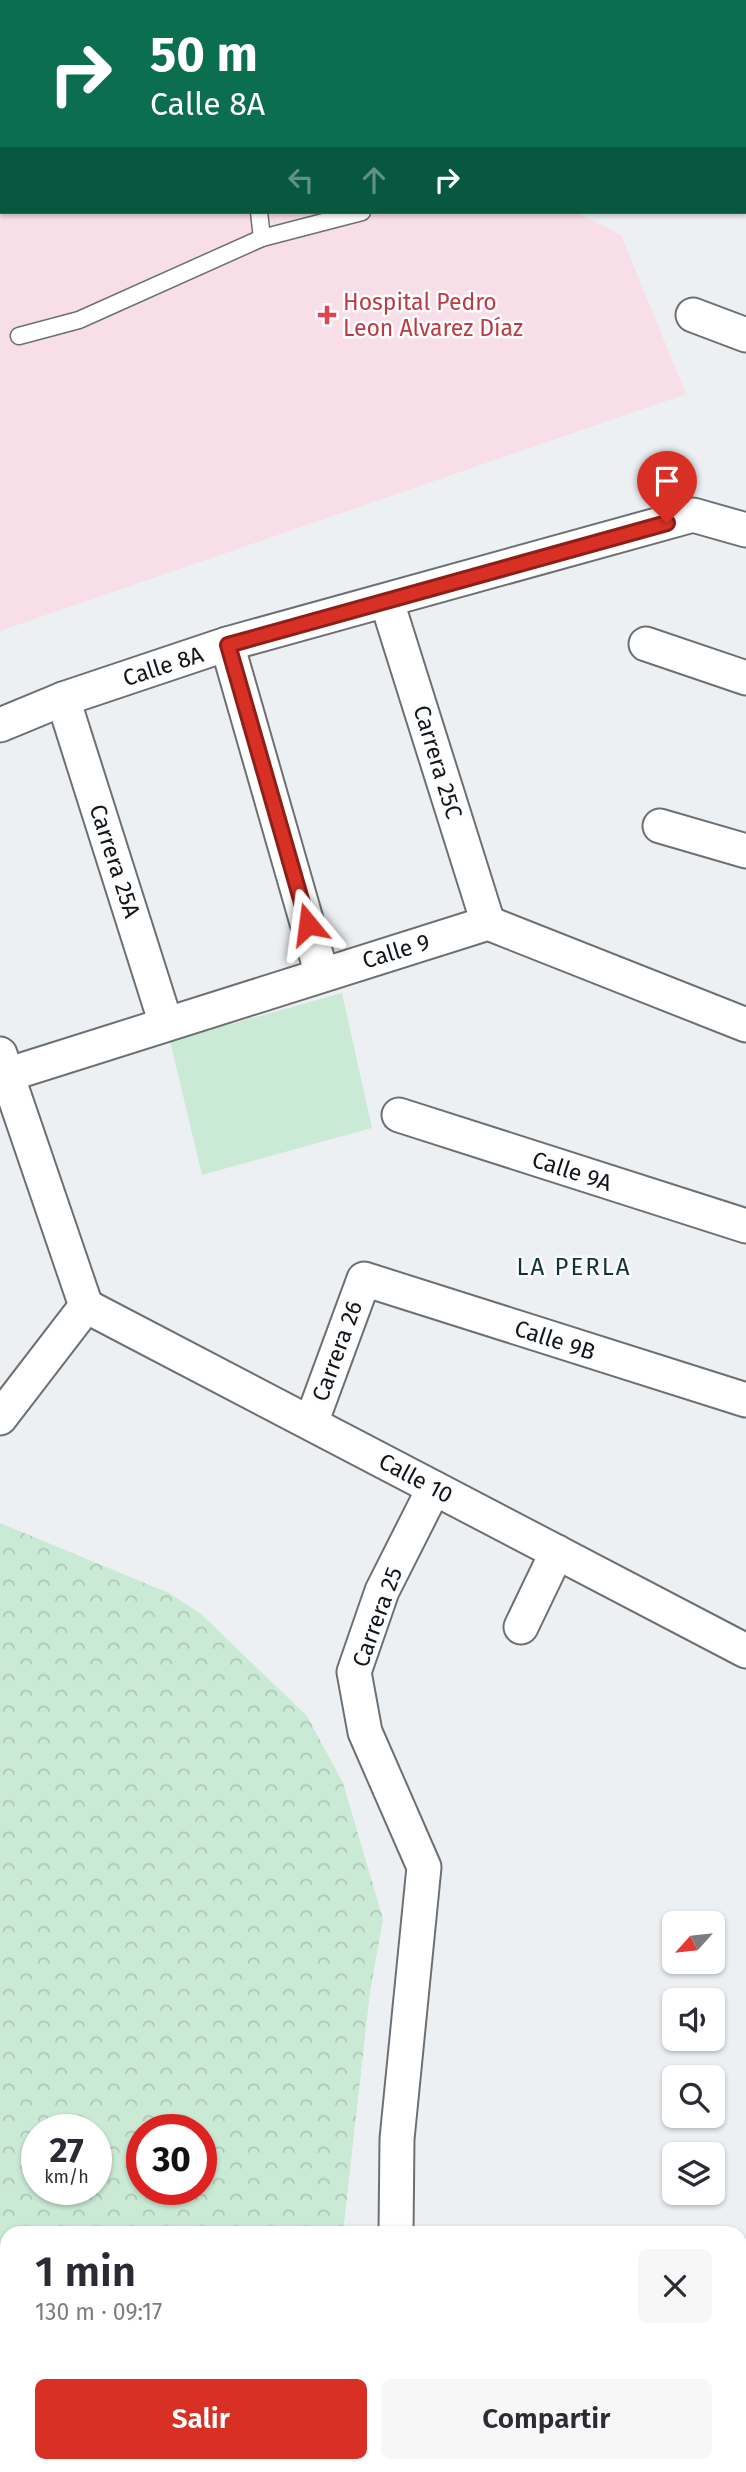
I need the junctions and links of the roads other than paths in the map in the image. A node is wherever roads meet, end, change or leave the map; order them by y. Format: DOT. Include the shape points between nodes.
graph roads {
  1 [pos="258,214"];
  2 [pos="354,214"];
  3 [pos="262,238"];
  4 [pos="694,315"];
  5 [pos="746,335"];
  6 [pos="19,336"];
  7 [pos="746,530"];
  8 [pos="387,602"];
  9 [pos="646,644"];
  10 [pos="228,645"];
  11 [pos="746,678"];
  12 [pos="63,699"];
  13 [pos="0,725"];
  14 [pos="660,825"];
  15 [pos="746,851"];
  16 [pos="488,923"];
  17 [pos="323,975"];
  18 [pos="166,1024"];
  19 [pos="746,1025"];
  20 [pos="3,1068"];
  21 [pos="399,1115"];
  22 [pos="746,1226"];
  23 [pos="364,1279"];
  24 [pos="86,1306"];
  25 [pos="746,1400"];
  26 [pos="0,1418"];
  27 [pos="311,1423"];
  28 [pos="434,1488"];
  29 [pos="557,1552"];
  30 [pos="521,1627"];
  31 [pos="746,1651"];
  32 [pos="396,2226"];
  1 -- 3 [label="lane"];
  2 -- 3 [label="lane"];
  3 -- 6 [label="lane" via="79,320"];
  4 -- 5 [label="street"];
  7 -- 8 [label="street, Calle 8A" via="693,515"];
  8 -- 10 [label="street, Calle 8A"];
  8 -- 16 [label="street, Carrera 25C"];
  9 -- 11 [label="street"];
  10 -- 12 [label="street, Calle 8A"];
  10 -- 17 [label="street"];
  12 -- 13 [label="street, Calle 8A"];
  12 -- 18 [label="street, Carrera 25A"];
  14 -- 15 [label="street"];
  16 -- 17 [label="street, Calle 9"];
  16 -- 19 [label="street"];
  17 -- 18 [label="street, Calle 9"];
  18 -- 20 [label="street, Calle 9"];
  20 -- 24 [label="street"];
  21 -- 22 [label="street, Calle 9A"];
  23 -- 25 [label="street, Calle 9B"];
  23 -- 27 [label="street, Carrera 26"];
  24 -- 26 [label="street"];
  24 -- 27 [label="street, Calle 10"];
  27 -- 28 [label="street, Calle 10"];
  28 -- 29 [label="street, Calle 10"];
  28 -- 32 [label="street, Carrera 25" via="382,1591 354,1672 365,1732 424,1867 397,2139"];
  29 -- 30 [label="street"];
  29 -- 31 [label="street, Calle 10"];
}
